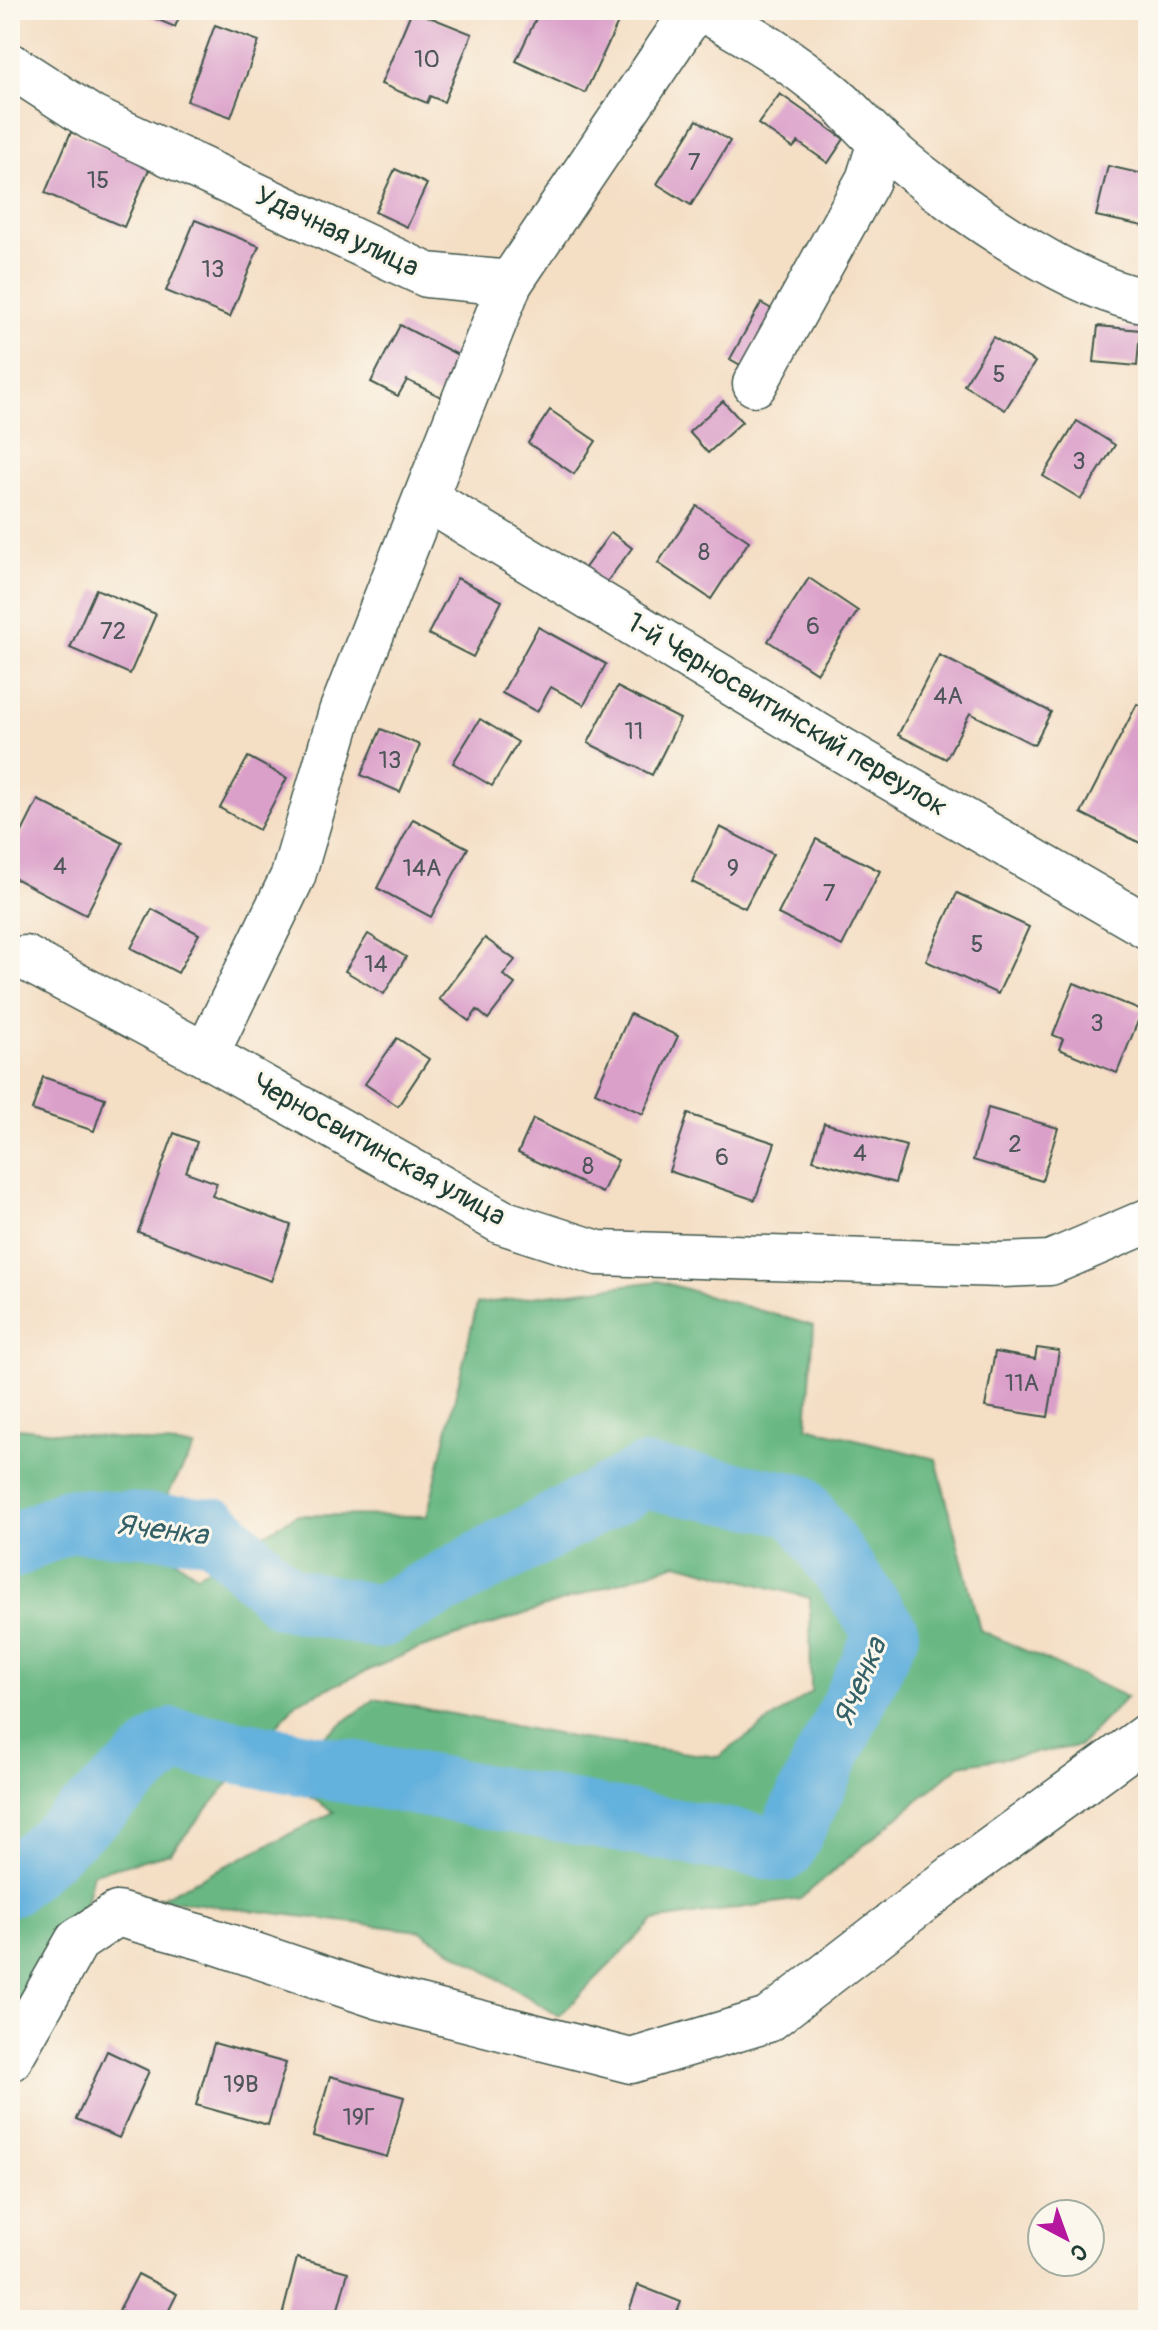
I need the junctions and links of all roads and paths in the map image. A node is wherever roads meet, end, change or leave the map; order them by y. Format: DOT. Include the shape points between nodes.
graph roads {
  1 [pos="694,10"];
  2 [pos="704,10"];
  3 [pos="10,65"];
  4 [pos="880,142"];
  5 [pos="510,283"];
  6 [pos="1148,301"];
  7 [pos="755,384"];
  8 [pos="427,499"];
  9 [pos="1148,927"];
  10 [pos="10,960"];
  11 [pos="206,1055"];
  12 [pos="1148,1221"];
  13 [pos="1148,1735"];
  14 [pos="10,2059"];
  1 -- 5 [label="street"];
  2 -- 4 [label="street" via="764,43 832,95"];
  3 -- 5 [label="street, Удачная улица" via="92,118 427,275"];
  4 -- 6 [label="street" via="1007,239 1122,297"];
  4 -- 7 [label="street" via="868,180"];
  5 -- 8 [label="street"];
  8 -- 9 [label="street, 1-й Черносвитинский переулок"];
  8 -- 11 [label="street" via="341,712 293,876"];
  10 -- 11 [label="street, Черносвитинская улица" via="25,958"];
  11 -- 12 [label="street, Черносвитинская улица" via="502,1222 598,1253 1038,1264"];
  13 -- 14 [label="street" via="768,2020 631,2061 380,1997 117,1914 77,1941"];
}
